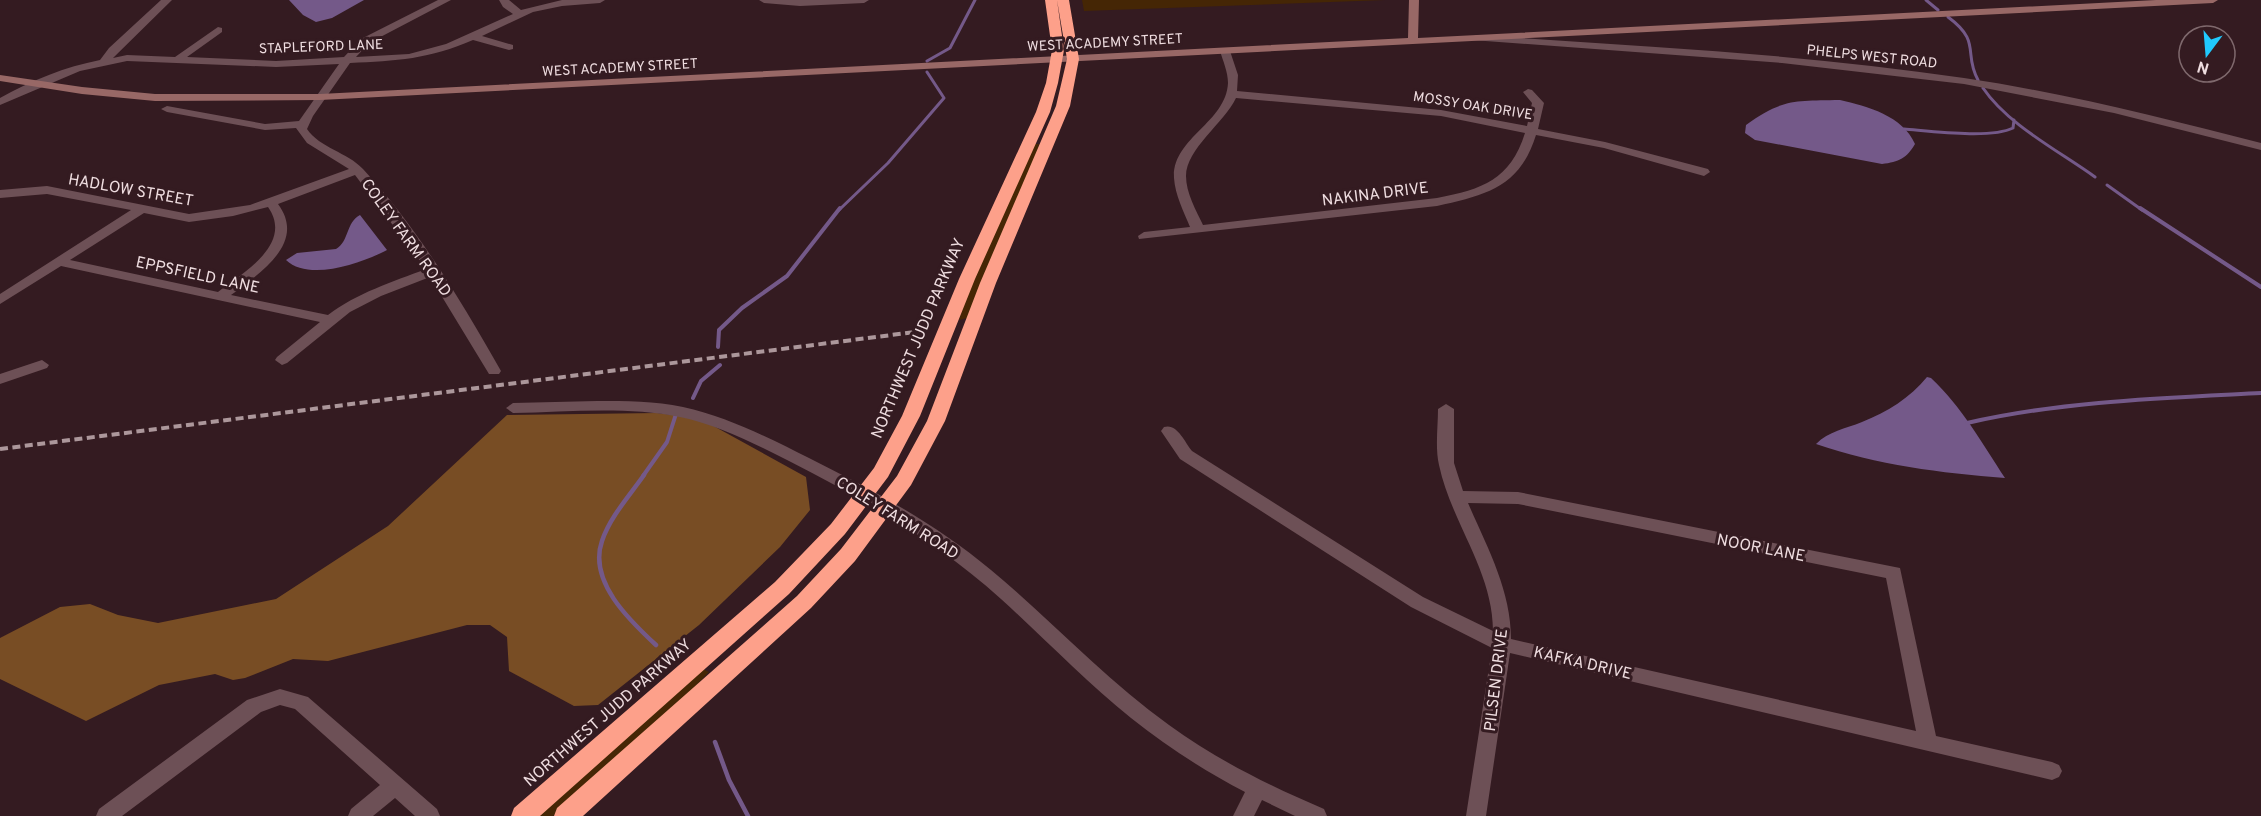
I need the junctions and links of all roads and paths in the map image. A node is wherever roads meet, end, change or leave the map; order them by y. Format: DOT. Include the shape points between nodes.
graph roads {
  1 [pos="167,0"];
  2 [pos="446,0"];
  3 [pos="504,0"];
  4 [pos="600,0"];
  5 [pos="764,0"];
  6 [pos="864,0"];
  7 [pos="1051,0"];
  8 [pos="1063,0"];
  9 [pos="1414,0"];
  10 [pos="2213,0"];
  11 [pos="520,14"];
  12 [pos="218,30"];
  13 [pos="472,36"];
  14 [pos="1473,38"];
  15 [pos="1413,40"];
  16 [pos="509,47"];
  17 [pos="1225,51"];
  18 [pos="1073,59"];
  19 [pos="177,60"];
  20 [pos="1057,60"];
  21 [pos="105,61"];
  22 [pos="346,61"];
  23 [pos="0,78"];
  24 [pos="37,85"];
  25 [pos="1528,92"];
  26 [pos="1233,94"];
  27 [pos="320,97"];
  28 [pos="0,102"];
  29 [pos="0,107"];
  30 [pos="167,109"];
  31 [pos="301,124"];
  32 [pos="1533,130"];
  33 [pos="2261,147"];
  34 [pos="357,170"];
  35 [pos="1704,172"];
  36 [pos="0,194"];
  37 [pos="271,203"];
  38 [pos="141,209"];
  39 [pos="1198,230"];
  40 [pos="1144,236"];
  41 [pos="59,262"];
  42 [pos="433,272"];
  43 [pos="221,296"];
  44 [pos="0,300"];
  45 [pos="329,320"];
  46 [pos="282,360"];
  47 [pos="42,365"];
  48 [pos="494,371"];
  49 [pos="0,379"];
  50 [pos="513,408"];
  51 [pos="1446,409"];
  52 [pos="1169,431"];
  53 [pos="866,494"];
  54 [pos="1457,497"];
  55 [pos="886,506"];
  56 [pos="1502,644"];
  57 [pos="1928,742"];
  58 [pos="2052,771"];
  59 [pos="395,784"];
  60 [pos="1257,790"];
  61 [pos="106,816"];
  62 [pos="358,816"];
  63 [pos="430,816"];
  64 [pos="523,816"];
  65 [pos="566,816"];
  66 [pos="1243,816"];
  67 [pos="1317,816"];
  68 [pos="1476,816"];
  1 -- 21 [label="street"];
  2 -- 22 [label="street" via="365,41"];
  3 -- 11 [label="street"];
  4 -- 11 [label="street, STAPLEFORD LANE" via="562,3"];
  5 -- 6 [label="street"];
  7 -- 20 [label="highway, NORTHWEST JUDD PARKWAY"];
  8 -- 18 [label="highway"];
  9 -- 15 [label="main road"];
  10 -- 14 [label="main road, WEST ACADEMY STREET"];
  11 -- 13 [label="street, STAPLEFORD LANE"];
  12 -- 19 [label="street"];
  13 -- 16 [label="street"];
  13 -- 22 [label="street, STAPLEFORD LANE" via="431,53"];
  14 -- 15 [label="main road, WEST ACADEMY STREET"];
  14 -- 33 [label="street, PHELPS WEST ROAD" via="1786,62 1965,81 2146,118"];
  15 -- 17 [label="main road, WEST ACADEMY STREET"];
  17 -- 18 [label="main road, WEST ACADEMY STREET"];
  17 -- 26 [label="street" via="1234,80"];
  18 -- 20 [label="main road, WEST ACADEMY STREET"];
  18 -- 55 [label="highway" via="1058,120 988,284 936,421"];
  19 -- 21 [label="street, STAPLEFORD LANE"];
  19 -- 22 [label="street, STAPLEFORD LANE" via="276,64"];
  20 -- 27 [label="main road, WEST ACADEMY STREET"];
  20 -- 53 [label="highway, NORTHWEST JUDD PARKWAY" via="1039,121 967,279 911,416"];
  21 -- 24 [label="street, STAPLEFORD LANE"];
  22 -- 27 [label="street"];
  23 -- 24 [label="main road, WEST ACADEMY STREET"];
  24 -- 27 [label="main road, WEST ACADEMY STREET" via="159,98"];
  24 -- 28 [label="street"];
  24 -- 29 [label="street"];
  25 -- 32 [label="street, NAKINA DRIVE" via="1538,103"];
  26 -- 32 [label="street, MOSSY OAK DRIVE" via="1441,113"];
  26 -- 39 [label="street" via="1225,111 1188,151 1182,164 1180,176"];
  27 -- 31 [label="street"];
  30 -- 31 [label="street" via="265,127"];
  31 -- 34 [label="street, COLEY FARM ROAD" via="302,133 309,140"];
  32 -- 35 [label="street, MOSSY OAK DRIVE"];
  32 -- 39 [label="street, NAKINA DRIVE" via="1515,171 1502,182 1468,197"];
  34 -- 37 [label="street, HADLOW STREET"];
  34 -- 42 [label="street, COLEY FARM ROAD"];
  36 -- 38 [label="street, HADLOW STREET" via="47,190"];
  37 -- 38 [label="street, HADLOW STREET" via="213,217 189,218"];
  37 -- 43 [label="street" via="282,227 275,247 260,265"];
  38 -- 41 [label="street"];
  39 -- 40 [label="street, NAKINA DRIVE"];
  41 -- 43 [label="street, EPPSFIELD LANE"];
  41 -- 44 [label="street"];
  42 -- 45 [label="street" via="368,297"];
  42 -- 48 [label="street, COLEY FARM ROAD"];
  43 -- 45 [label="street, EPPSFIELD LANE"];
  45 -- 46 [label="street"];
  47 -- 49 [label="street"];
  50 -- 53 [label="street, COLEY FARM ROAD" via="682,412 746,434"];
  51 -- 54 [label="street, PILSEN DRIVE" via="1446,463"];
  52 -- 56 [label="street, KAFKA DRIVE" via="1186,455 1417,602"];
  53 -- 55 [label="street, COLEY FARM ROAD"];
  53 -- 64 [label="highway, NORTHWEST JUDD PARKWAY" via="782,588"];
  54 -- 56 [label="street, PILSEN DRIVE" via="1491,575 1502,620"];
  54 -- 57 [label="street, NOOR LANE" via="1518,498 1894,573"];
  55 -- 60 [label="street, COLEY FARM ROAD" via="951,547 986,575 1084,668 1161,731"];
  55 -- 65 [label="highway" via="804,602"];
  56 -- 57 [label="street, KAFKA DRIVE"];
  56 -- 68 [label="street, PILSEN DRIVE"];
  57 -- 58 [label="street, KAFKA DRIVE"];
  59 -- 61 [label="street" via="301,703 280,697 254,706"];
  59 -- 62 [label="street"];
  59 -- 63 [label="street"];
  60 -- 66 [label="street"];
  60 -- 67 [label="street, COLEY FARM ROAD"];
}
